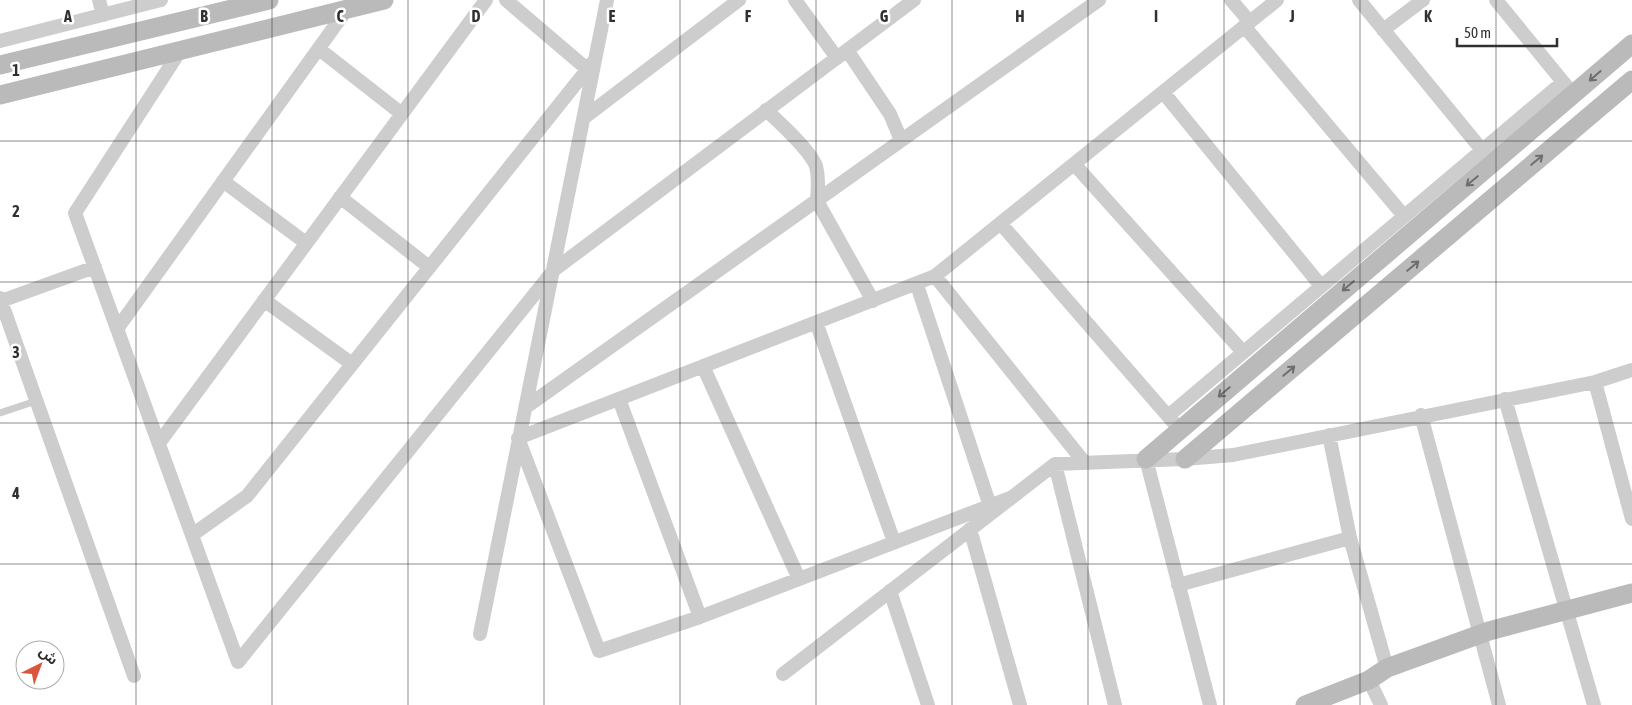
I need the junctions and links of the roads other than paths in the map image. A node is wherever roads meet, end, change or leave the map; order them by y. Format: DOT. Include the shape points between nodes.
graph roads {
  1 [pos="99,0"];
  2 [pos="161,0"];
  3 [pos="269,0"];
  4 [pos="384,0"];
  5 [pos="486,0"];
  6 [pos="506,0"];
  7 [pos="607,0"];
  8 [pos="738,0"];
  9 [pos="795,0"];
  10 [pos="914,0"];
  11 [pos="1099,0"];
  12 [pos="1232,0"];
  13 [pos="1277,0"];
  14 [pos="1359,0"];
  15 [pos="1423,0"];
  16 [pos="1496,0"];
  17 [pos="348,9"];
  18 [pos="103,15"];
  19 [pos="1247,24"];
  20 [pos="1383,30"];
  21 [pos="0,41"];
  22 [pos="1632,44"];
  23 [pos="319,49"];
  24 [pos="180,50"];
  25 [pos="842,54"];
  26 [pos="596,58"];
  27 [pos="0,65"];
  28 [pos="588,69"];
  29 [pos="1632,80"];
  30 [pos="1568,88"];
  31 [pos="1163,92"];
  32 [pos="0,95"];
  33 [pos="766,110"];
  34 [pos="402,114"];
  35 [pos="585,116"];
  36 [pos="901,140"];
  37 [pos="1482,150"];
  38 [pos="1075,165"];
  39 [pos="223,181"];
  40 [pos="340,197"];
  41 [pos="817,201"];
  42 [pos="1404,216"];
  43 [pos="1001,224"];
  44 [pos="306,243"];
  45 [pos="94,267"];
  46 [pos="430,267"];
  47 [pos="554,270"];
  48 [pos="935,276"];
  49 [pos="917,285"];
  50 [pos="1321,286"];
  51 [pos="0,300"];
  52 [pos="264,300"];
  53 [pos="873,301"];
  54 [pos="816,322"];
  55 [pos="117,329"];
  56 [pos="1243,352"];
  57 [pos="352,364"];
  58 [pos="702,366"];
  59 [pos="1632,370"];
  60 [pos="1595,382"];
  61 [pos="618,399"];
  62 [pos="1505,399"];
  63 [pos="36,401"];
  64 [pos="526,407"];
  65 [pos="0,413"];
  66 [pos="1421,415"];
  67 [pos="1174,423"];
  68 [pos="1329,436"];
  69 [pos="518,438"];
  70 [pos="159,443"];
  71 [pos="1146,459"];
  72 [pos="1185,459"];
  73 [pos="1084,462"];
  74 [pos="1055,464"];
  75 [pos="991,509"];
  76 [pos="1632,519"];
  77 [pos="970,529"];
  78 [pos="192,536"];
  79 [pos="1350,538"];
  80 [pos="894,542"];
  81 [pos="799,579"];
  82 [pos="1178,585"];
  83 [pos="890,590"];
  84 [pos="1632,593"];
  85 [pos="1567,612"];
  86 [pos="700,617"];
  87 [pos="480,634"];
  88 [pos="1479,635"];
  89 [pos="1387,668"];
  90 [pos="783,674"];
  91 [pos="134,676"];
  92 [pos="1369,680"];
  93 [pos="928,705"];
  94 [pos="1020,705"];
  95 [pos="1116,705"];
  96 [pos="1210,705"];
  97 [pos="1305,705"];
  98 [pos="1381,705"];
  99 [pos="1499,705"];
  100 [pos="1594,705"];
  1 -- 18 [label="street"];
  2 -- 18 [label="street"];
  3 -- 27 [label="street"];
  4 -- 17 [label="street"];
  5 -- 34 [label="street"];
  6 -- 28 [label="street"];
  7 -- 26 [label="street"];
  8 -- 35 [label="street"];
  9 -- 25 [label="street"];
  10 -- 25 [label="street"];
  11 -- 36 [label="street"];
  12 -- 19 [label="street"];
  13 -- 19 [label="street"];
  14 -- 20 [label="street"];
  15 -- 20 [label="street"];
  16 -- 30 [label="street"];
  17 -- 23 [label="street"];
  17 -- 24 [label="street"];
  18 -- 21 [label="street"];
  19 -- 31 [label="street"];
  19 -- 42 [label="street"];
  20 -- 37 [label="street"];
  22 -- 30 [label="street, one-way"];
  23 -- 34 [label="street"];
  23 -- 39 [label="street"];
  24 -- 32 [label="street"];
  24 -- 45 [label="street" via="75,213"];
  25 -- 33 [label="street"];
  25 -- 36 [label="street" via="881,100"];
  26 -- 28 [label="street"];
  26 -- 35 [label="street"];
  28 -- 46 [label="street"];
  72 -- 29 [label="street, one-way"];
  30 -- 37 [label="street"];
  30 -- 67 [label="street, one-way"];
  31 -- 38 [label="street"];
  31 -- 50 [label="street"];
  33 -- 41 [label="street" via="786,128 815,164"];
  33 -- 47 [label="street"];
  34 -- 40 [label="street"];
  35 -- 47 [label="street"];
  36 -- 41 [label="street"];
  37 -- 42 [label="street"];
  38 -- 43 [label="street"];
  38 -- 56 [label="street"];
  39 -- 44 [label="street"];
  39 -- 55 [label="street"];
  40 -- 44 [label="street"];
  40 -- 46 [label="street"];
  41 -- 53 [label="street"];
  41 -- 64 [label="street"];
  42 -- 50 [label="street"];
  43 -- 48 [label="street"];
  43 -- 67 [label="street"];
  44 -- 52 [label="street"];
  45 -- 51 [label="street"];
  45 -- 55 [label="street"];
  46 -- 57 [label="street"];
  47 -- 64 [label="street"];
  47 -- 78 [label="street" via="238,662"];
  48 -- 49 [label="street"];
  48 -- 73 [label="street"];
  49 -- 53 [label="street"];
  49 -- 75 [label="street"];
  50 -- 56 [label="street"];
  51 -- 63 [label="street"];
  52 -- 57 [label="street"];
  52 -- 70 [label="street"];
  53 -- 54 [label="street"];
  54 -- 58 [label="street"];
  54 -- 80 [label="street"];
  55 -- 70 [label="street"];
  56 -- 67 [label="street"];
  57 -- 78 [label="street" via="247,496"];
  58 -- 61 [label="street"];
  58 -- 81 [label="street"];
  59 -- 60 [label="street"];
  60 -- 62 [label="street"];
  60 -- 76 [label="street"];
  61 -- 69 [label="street"];
  61 -- 86 [label="street"];
  62 -- 66 [label="street"];
  62 -- 85 [label="street"];
  63 -- 65 [label="lane"];
  63 -- 91 [label="street"];
  64 -- 69 [label="street"];
  66 -- 68 [label="street"];
  66 -- 88 [label="street"];
  67 -- 71 [label="street"];
  68 -- 72 [label="street" via="1233,455"];
  68 -- 79 [label="street"];
  69 -- 86 [label="street" via="599,650"];
  69 -- 87 [label="street"];
  70 -- 78 [label="street"];
  71 -- 72 [label="street"];
  71 -- 73 [label="street"];
  71 -- 82 [label="street"];
  73 -- 74 [label="street"];
  74 -- 75 [label="street"];
  74 -- 95 [label="street"];
  75 -- 77 [label="street"];
  75 -- 80 [label="street"];
  77 -- 83 [label="street"];
  77 -- 94 [label="street"];
  79 -- 82 [label="street"];
  79 -- 89 [label="street"];
  80 -- 81 [label="street"];
  81 -- 86 [label="street"];
  82 -- 96 [label="street"];
  83 -- 90 [label="street"];
  83 -- 93 [label="street"];
  84 -- 85 [label="street"];
  85 -- 88 [label="street"];
  85 -- 100 [label="street"];
  88 -- 89 [label="street"];
  88 -- 99 [label="street"];
  89 -- 92 [label="street"];
  92 -- 97 [label="street"];
  92 -- 98 [label="street"];
}
